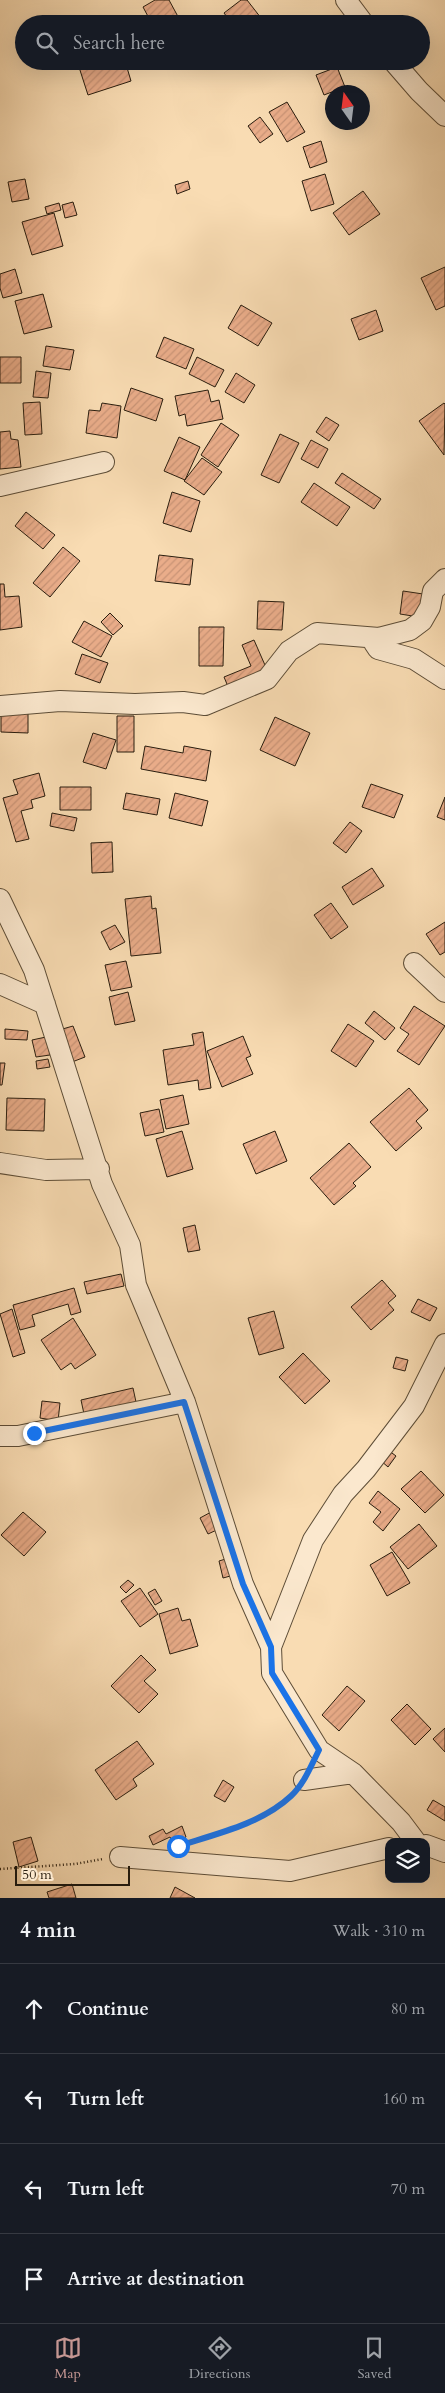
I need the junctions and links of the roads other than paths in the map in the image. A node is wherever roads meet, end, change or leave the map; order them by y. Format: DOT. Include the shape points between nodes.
graph roads {
  1 [pos="346,0"];
  2 [pos="357,15"];
  3 [pos="401,70"];
  4 [pos="445,116"];
  5 [pos="104,462"];
  6 [pos="0,486"];
  7 [pos="445,580"];
  8 [pos="378,638"];
  9 [pos="445,679"];
  10 [pos="0,706"];
  11 [pos="0,899"];
  12 [pos="414,963"];
  13 [pos="0,984"];
  14 [pos="445,992"];
  15 [pos="45,1004"];
  16 [pos="0,1163"];
  17 [pos="98,1169"];
  18 [pos="445,1344"];
  19 [pos="184,1402"];
  20 [pos="0,1436"];
  21 [pos="271,1647"];
  22 [pos="353,1773"];
  23 [pos="304,1780"];
  24 [pos="412,1838"];
  25 [pos="430,1846"];
  26 [pos="385,1849"];
  27 [pos="445,1852"];
  28 [pos="120,1857"];
  1 -- 2 [label="street"];
  3 -- 4 [label="street"];
  5 -- 6 [label="street"];
  7 -- 8 [label="street" via="433,591 430,607 422,621 410,630"];
  8 -- 9 [label="street" via="374,643 378,649 414,658"];
  8 -- 10 [label="street" via="317,633 289,651 267,678 204,705 60,700"];
  11 -- 15 [label="street" via="34,970"];
  12 -- 14 [label="street"];
  13 -- 15 [label="street"];
  15 -- 17 [label="street"];
  16 -- 17 [label="street" via="46,1170"];
  17 -- 19 [label="street" via="130,1245 136,1285"];
  18 -- 21 [label="street" via="414,1406 344,1494 313,1540"];
  19 -- 20 [label="street" via="18,1436"];
  19 -- 21 [label="street" via="243,1584"];
  21 -- 22 [label="street" via="272,1673 319,1750"];
  22 -- 23 [label="street"];
  22 -- 24 [label="street"];
  25 -- 27 [label="street"];
  26 -- 28 [label="street" via="290,1871"];
}
